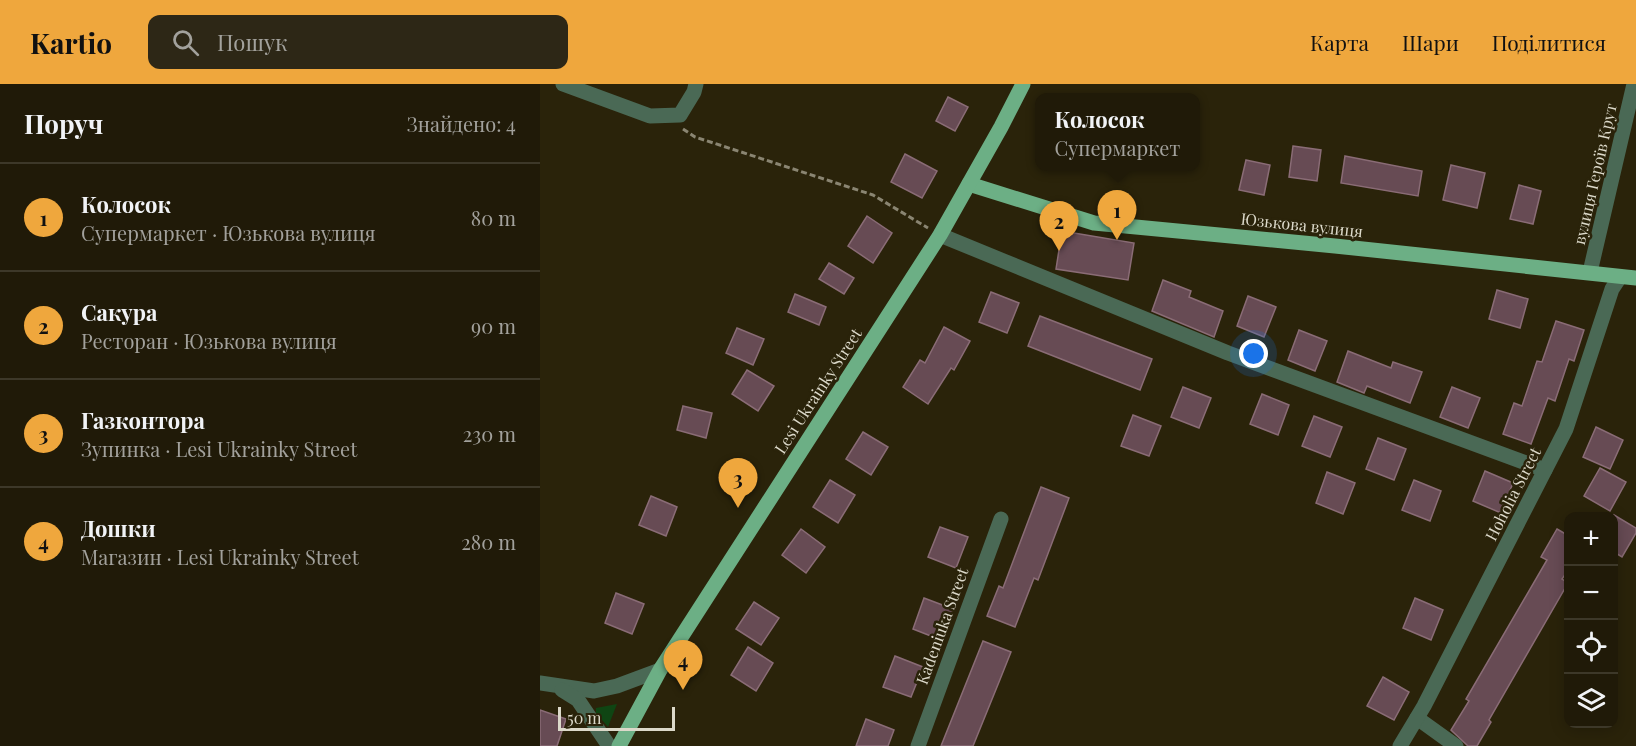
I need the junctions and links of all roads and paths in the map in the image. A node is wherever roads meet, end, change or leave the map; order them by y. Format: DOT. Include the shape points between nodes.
graph roads {
  1 [pos="563,84"];
  2 [pos="696,84"];
  3 [pos="1023,84"];
  4 [pos="1634,84"];
  5 [pos="680,115"];
  6 [pos="969,184"];
  7 [pos="940,236"];
  8 [pos="1590,272"];
  9 [pos="1620,277"];
  10 [pos="1636,279"];
  11 [pos="1545,470"];
  12 [pos="1001,519"];
  13 [pos="660,670"];
  14 [pos="540,683"];
  15 [pos="557,687"];
  16 [pos="1417,718"];
  17 [pos="609,746"];
  18 [pos="619,746"];
  19 [pos="918,746"];
  20 [pos="1400,746"];
  21 [pos="1456,746"];
  1 -- 5 [label="street" via="650,116"];
  2 -- 5 [label="street"];
  3 -- 6 [label="main road, Lesi Ukrainky Street"];
  4 -- 8 [label="street, вулиця Героїв Крут"];
  5 -- 7 [label="path" via="683,128 695,137 873,195"];
  6 -- 7 [label="main road, Lesi Ukrainky Street"];
  6 -- 8 [label="main road, Юзькова вулиця" via="1094,223"];
  7 -- 11 [label="street" via="1228,353"];
  7 -- 13 [label="main road, Lesi Ukrainky Street"];
  8 -- 9 [label="main road, Юзькова вулиця"];
  9 -- 10 [label="main road, Юзькова вулиця"];
  9 -- 11 [label="street, Hoholia Street" via="1612,289 1566,429"];
  11 -- 16 [label="street, Hoholia Street"];
  12 -- 19 [label="street, Kadeniuka Street"];
  13 -- 15 [label="street" via="594,691"];
  13 -- 18 [label="main road, Lesi Ukrainky Street"];
  14 -- 15 [label="street"];
  15 -- 17 [label="street" via="578,700"];
  16 -- 20 [label="street, Hoholia Street"];
  16 -- 21 [label="street"];
}
